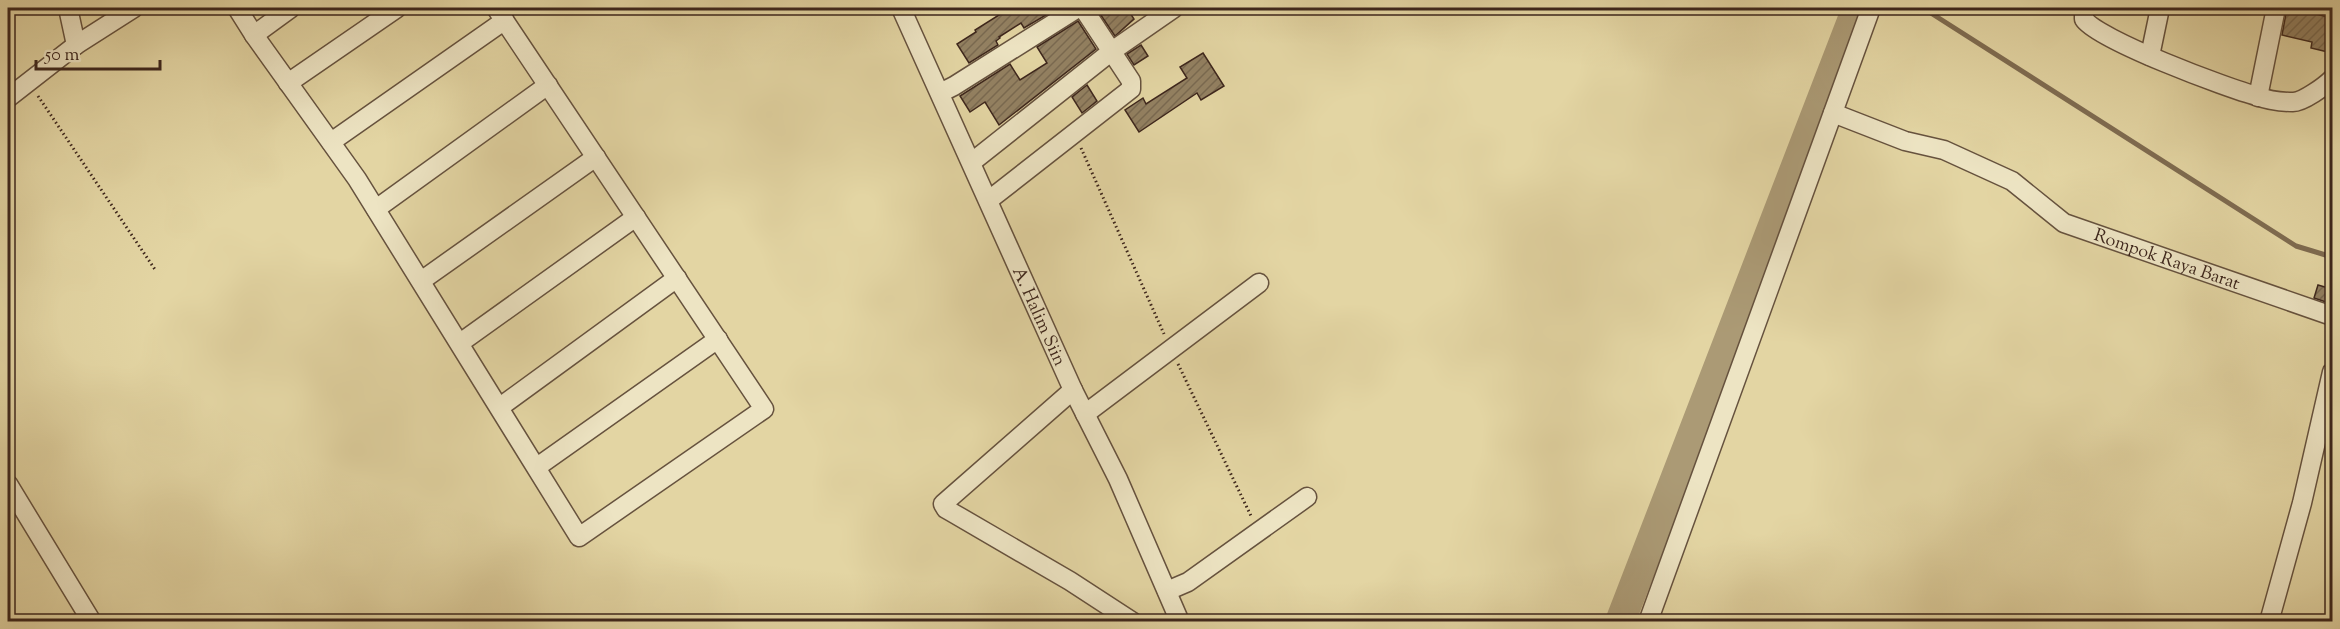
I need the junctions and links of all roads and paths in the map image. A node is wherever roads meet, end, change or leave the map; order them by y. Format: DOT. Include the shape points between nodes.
graph roads {
  1 [pos="68,8"];
  2 [pos="134,8"];
  3 [pos="237,8"];
  4 [pos="291,8"];
  5 [pos="398,8"];
  6 [pos="901,8"];
  7 [pos="1078,8"];
  8 [pos="1083,8"];
  9 [pos="1174,8"];
  10 [pos="1871,8"];
  11 [pos="2084,8"];
  12 [pos="2160,8"];
  13 [pos="2276,8"];
  14 [pos="500,13"];
  15 [pos="254,35"];
  16 [pos="76,45"];
  17 [pos="1112,51"];
  18 [pos="2150,56"];
  19 [pos="2332,79"];
  20 [pos="28,82"];
  21 [pos="288,83"];
  22 [pos="548,85"];
  23 [pos="940,93"];
  24 [pos="2258,97"];
  25 [pos="8,98"];
  26 [pos="1833,112"];
  27 [pos="331,142"];
  28 [pos="596,157"];
  29 [pos="972,162"];
  30 [pos="989,200"];
  31 [pos="376,209"];
  32 [pos="636,217"];
  33 [pos="156,271"];
  34 [pos="677,279"];
  35 [pos="421,281"];
  36 [pos="1259,282"];
  37 [pos="2332,316"];
  38 [pos="718,339"];
  39 [pos="460,343"];
  40 [pos="2332,372"];
  41 [pos="1073,390"];
  42 [pos="500,407"];
  43 [pos="1085,414"];
  44 [pos="537,467"];
  45 [pos="8,484"];
  46 [pos="1307,497"];
  47 [pos="1177,586"];
  48 [pos="92,621"];
  49 [pos="1133,621"];
  50 [pos="1180,621"];
  51 [pos="1648,621"];
  52 [pos="2269,621"];
  1 -- 16 [label="street"];
  2 -- 16 [label="street"];
  3 -- 15 [label="street"];
  4 -- 15 [label="street"];
  5 -- 21 [label="street"];
  6 -- 23 [label="street, A. Halim Siin"];
  7 -- 23 [label="street"];
  8 -- 17 [label="street"];
  9 -- 17 [label="street"];
  10 -- 26 [label="street"];
  11 -- 18 [label="street" via="2084,19 2090,26"];
  12 -- 18 [label="street"];
  13 -- 24 [label="street"];
  14 -- 22 [label="street"];
  14 -- 27 [label="street" via="501,23 479,40"];
  15 -- 21 [label="street"];
  16 -- 20 [label="street"];
  17 -- 29 [label="street"];
  17 -- 30 [label="street" via="1131,81 1131,89"];
  18 -- 24 [label="street"];
  19 -- 24 [label="street" via="2296,102"];
  20 -- 25 [label="street"];
  20 -- 33 [label="path"];
  21 -- 27 [label="street"];
  22 -- 28 [label="street"];
  22 -- 31 [label="street"];
  23 -- 29 [label="street, A. Halim Siin"];
  26 -- 37 [label="street, Rompok Raya Barat" via="1905,141 1944,150 2012,181 2064,223"];
  26 -- 51 [label="street"];
  27 -- 31 [label="street"];
  28 -- 32 [label="street"];
  28 -- 35 [label="street"];
  29 -- 30 [label="street, A. Halim Siin"];
  30 -- 41 [label="street, A. Halim Siin"];
  31 -- 35 [label="street"];
  32 -- 34 [label="street"];
  32 -- 39 [label="street"];
  34 -- 38 [label="street"];
  34 -- 42 [label="street"];
  35 -- 39 [label="street"];
  36 -- 43 [label="street"];
  38 -- 44 [label="street"];
  38 -- 44 [label="street" via="764,409 579,537"];
  39 -- 42 [label="street"];
  40 -- 52 [label="street" via="2302,503"];
  41 -- 43 [label="street, A. Halim Siin"];
  41 -- 49 [label="street" via="943,504 963,520"];
  42 -- 44 [label="street"];
  43 -- 47 [label="street, A. Halim Siin"];
  45 -- 48 [label="street"];
  46 -- 47 [label="street"];
  47 -- 50 [label="street, A. Halim Siin"];
}
